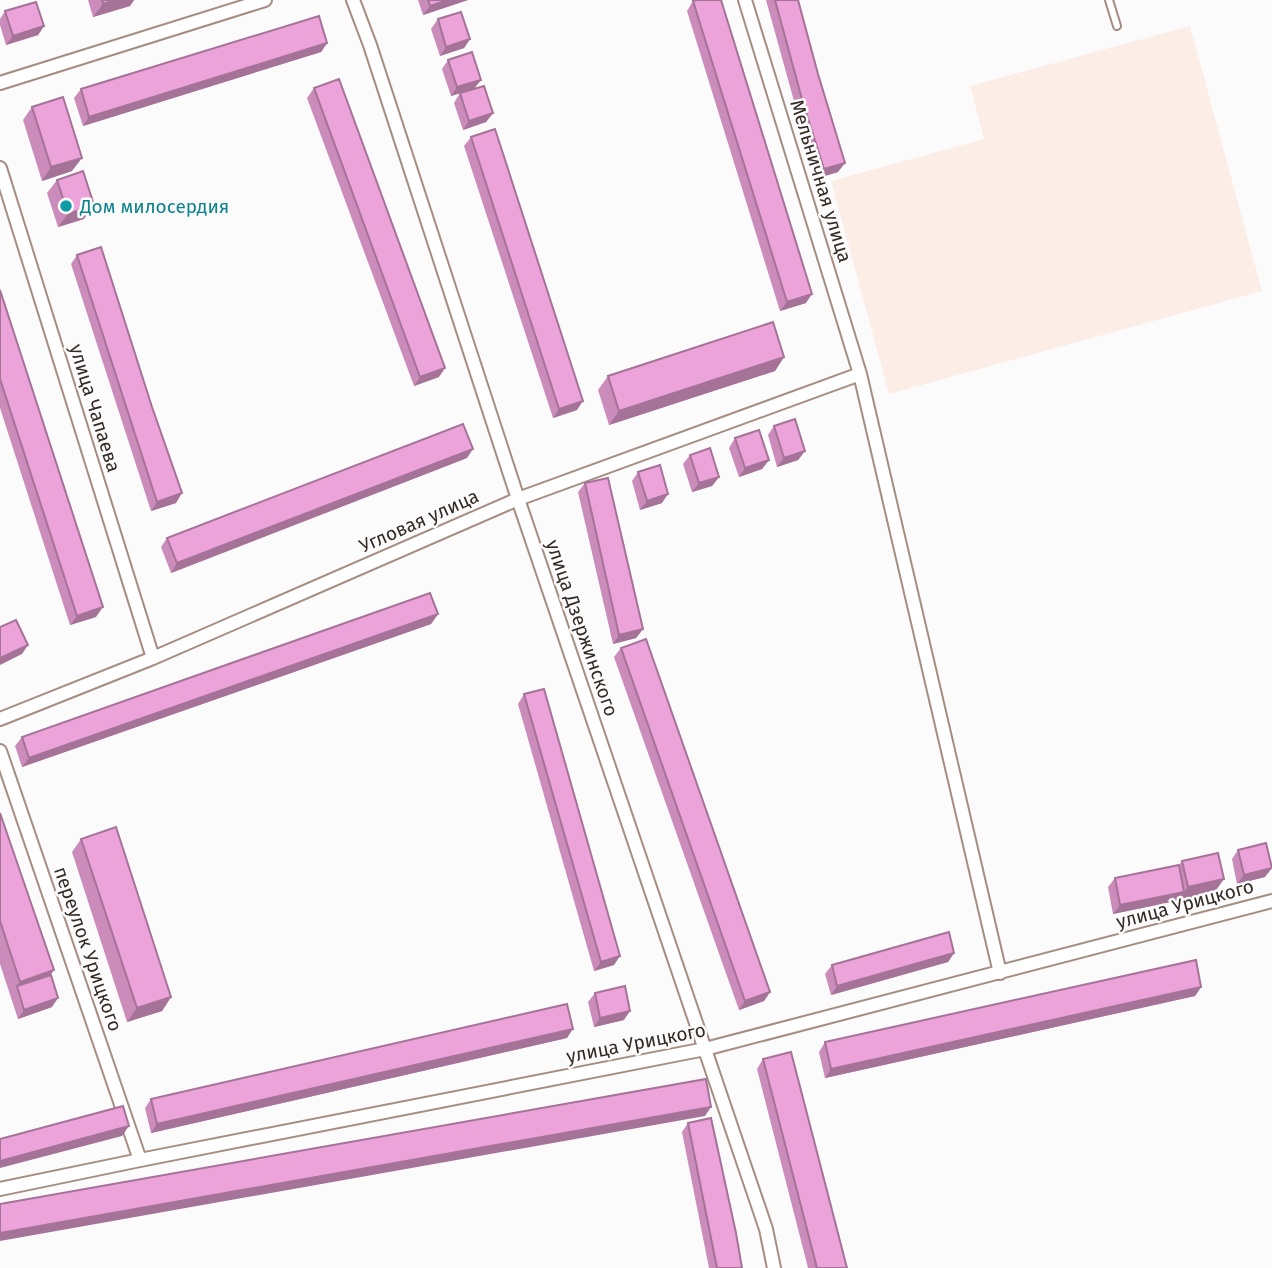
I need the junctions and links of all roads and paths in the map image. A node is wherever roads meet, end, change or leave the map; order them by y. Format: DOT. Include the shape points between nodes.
graph roads {
  1 [pos="265,0"];
  2 [pos="353,0"];
  3 [pos="745,0"];
  4 [pos="1109,0"];
  5 [pos="1117,26"];
  6 [pos="0,83"];
  7 [pos="0,168"];
  8 [pos="860,374"];
  9 [pos="518,499"];
  10 [pos="153,658"];
  11 [pos="0,719"];
  12 [pos="0,751"];
  13 [pos="1272,901"];
  14 [pos="1000,973"];
  15 [pos="705,1049"];
  16 [pos="140,1160"];
  17 [pos="0,1189"];
  18 [pos="774,1268"];
  1 -- 6 [label="street"];
  2 -- 9 [label="street, улица Дзержинского"];
  3 -- 8 [label="street, Мельничная улица"];
  4 -- 5 [label="lane"];
  7 -- 10 [label="street, улица Чапаева"];
  8 -- 9 [label="street, Угловая улица"];
  8 -- 14 [label="street, Мельничная улица"];
  9 -- 10 [label="street, Угловая улица"];
  9 -- 15 [label="street, улица Дзержинского"];
  10 -- 11 [label="street, Угловая улица"];
  12 -- 16 [label="street, переулок Урицкого"];
  13 -- 14 [label="street, улица Урицкого"];
  14 -- 15 [label="street, улица Урицкого"];
  15 -- 16 [label="street, улица Урицкого"];
  15 -- 18 [label="street, улица Дзержинского" via="766,1229"];
  16 -- 17 [label="street, улица Урицкого"];
}
